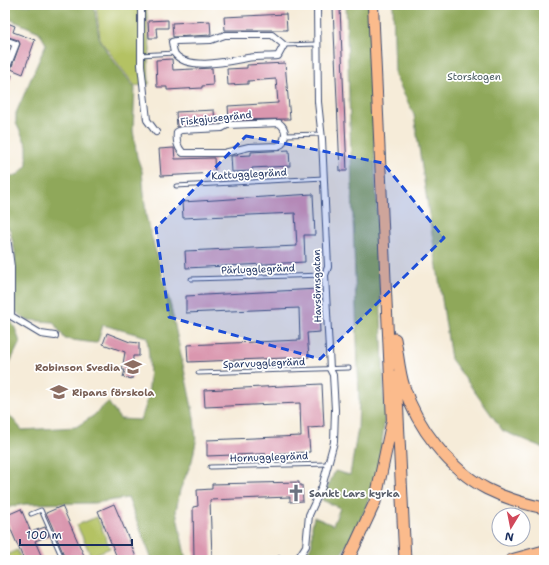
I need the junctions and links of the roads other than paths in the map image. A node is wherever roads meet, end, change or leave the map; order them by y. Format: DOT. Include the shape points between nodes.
graph roads {
  1 [pos="141,5"];
  2 [pos="317,5"];
  3 [pos="373,5"];
  4 [pos="379,5"];
  5 [pos="5,40"];
  6 [pos="317,44"];
  7 [pos="284,45"];
  8 [pos="175,53"];
  9 [pos="140,55"];
  10 [pos="5,66"];
  11 [pos="156,132"];
  12 [pos="320,134"];
  13 [pos="286,135"];
  14 [pos="324,178"];
  15 [pos="176,186"];
  16 [pos="5,234"];
  17 [pos="325,275"];
  18 [pos="191,279"];
  19 [pos="55,336"];
  20 [pos="395,339"];
  21 [pos="349,368"];
  22 [pos="330,369"];
  23 [pos="198,373"];
  24 [pos="392,422"];
  25 [pos="330,464"];
  26 [pos="210,468"];
  27 [pos="544,508"];
  28 [pos="31,514"];
  29 [pos="544,551"];
  30 [pos="63,560"];
  31 [pos="297,560"];
  32 [pos="348,560"];
  33 [pos="398,560"];
  34 [pos="405,560"];
  35 [pos="510,560"];
  1 -- 9 [label="street"];
  2 -- 6 [label="street, Havsörnsgatan"];
  3 -- 24 [label="main road"];
  4 -- 20 [label="main road"];
  5 -- 10 [label="street" via="16,44"];
  6 -- 7 [label="lane"];
  6 -- 12 [label="street, Havsörnsgatan"];
  7 -- 8 [label="street" via="278,56 207,65 189,63"];
  7 -- 8 [label="street" via="272,36 225,36 211,40 172,42"];
  8 -- 9 [label="lane"];
  9 -- 11 [label="street" via="147,120"];
  12 -- 13 [label="lane"];
  12 -- 14 [label="street, Havsörnsgatan"];
  13 -- 13 [label="street, Fiskgjusegränd" via="282,144 278,146 249,147 224,153 183,153 176,140 176,132 181,130 280,122"];
  14 -- 15 [label="lane, Kattugglegränd"];
  14 -- 17 [label="street, Havsörnsgatan" via="328,267"];
  16 -- 19 [label="street" via="11,267 11,316 41,334"];
  17 -- 18 [label="lane, Pärlugglegränd"];
  17 -- 22 [label="street, Havsörnsgatan"];
  20 -- 27 [label="highway" via="410,404 438,447 465,474 486,488 508,498"];
  20 -- 34 [label="highway"];
  21 -- 22 [label="lane, Sparvugglegränd"];
  22 -- 23 [label="lane, Sparvugglegränd"];
  22 -- 25 [label="street, Havsörnsgatan" via="333,375 335,428"];
  24 -- 32 [label="highway" via="375,502"];
  24 -- 33 [label="highway"];
  25 -- 26 [label="lane, Hornugglegränd"];
  25 -- 31 [label="street, Havsörnsgatan" via="309,515 306,546"];
  28 -- 30 [label="lane" via="41,510"];
  29 -- 35 [label="highway"];
}
